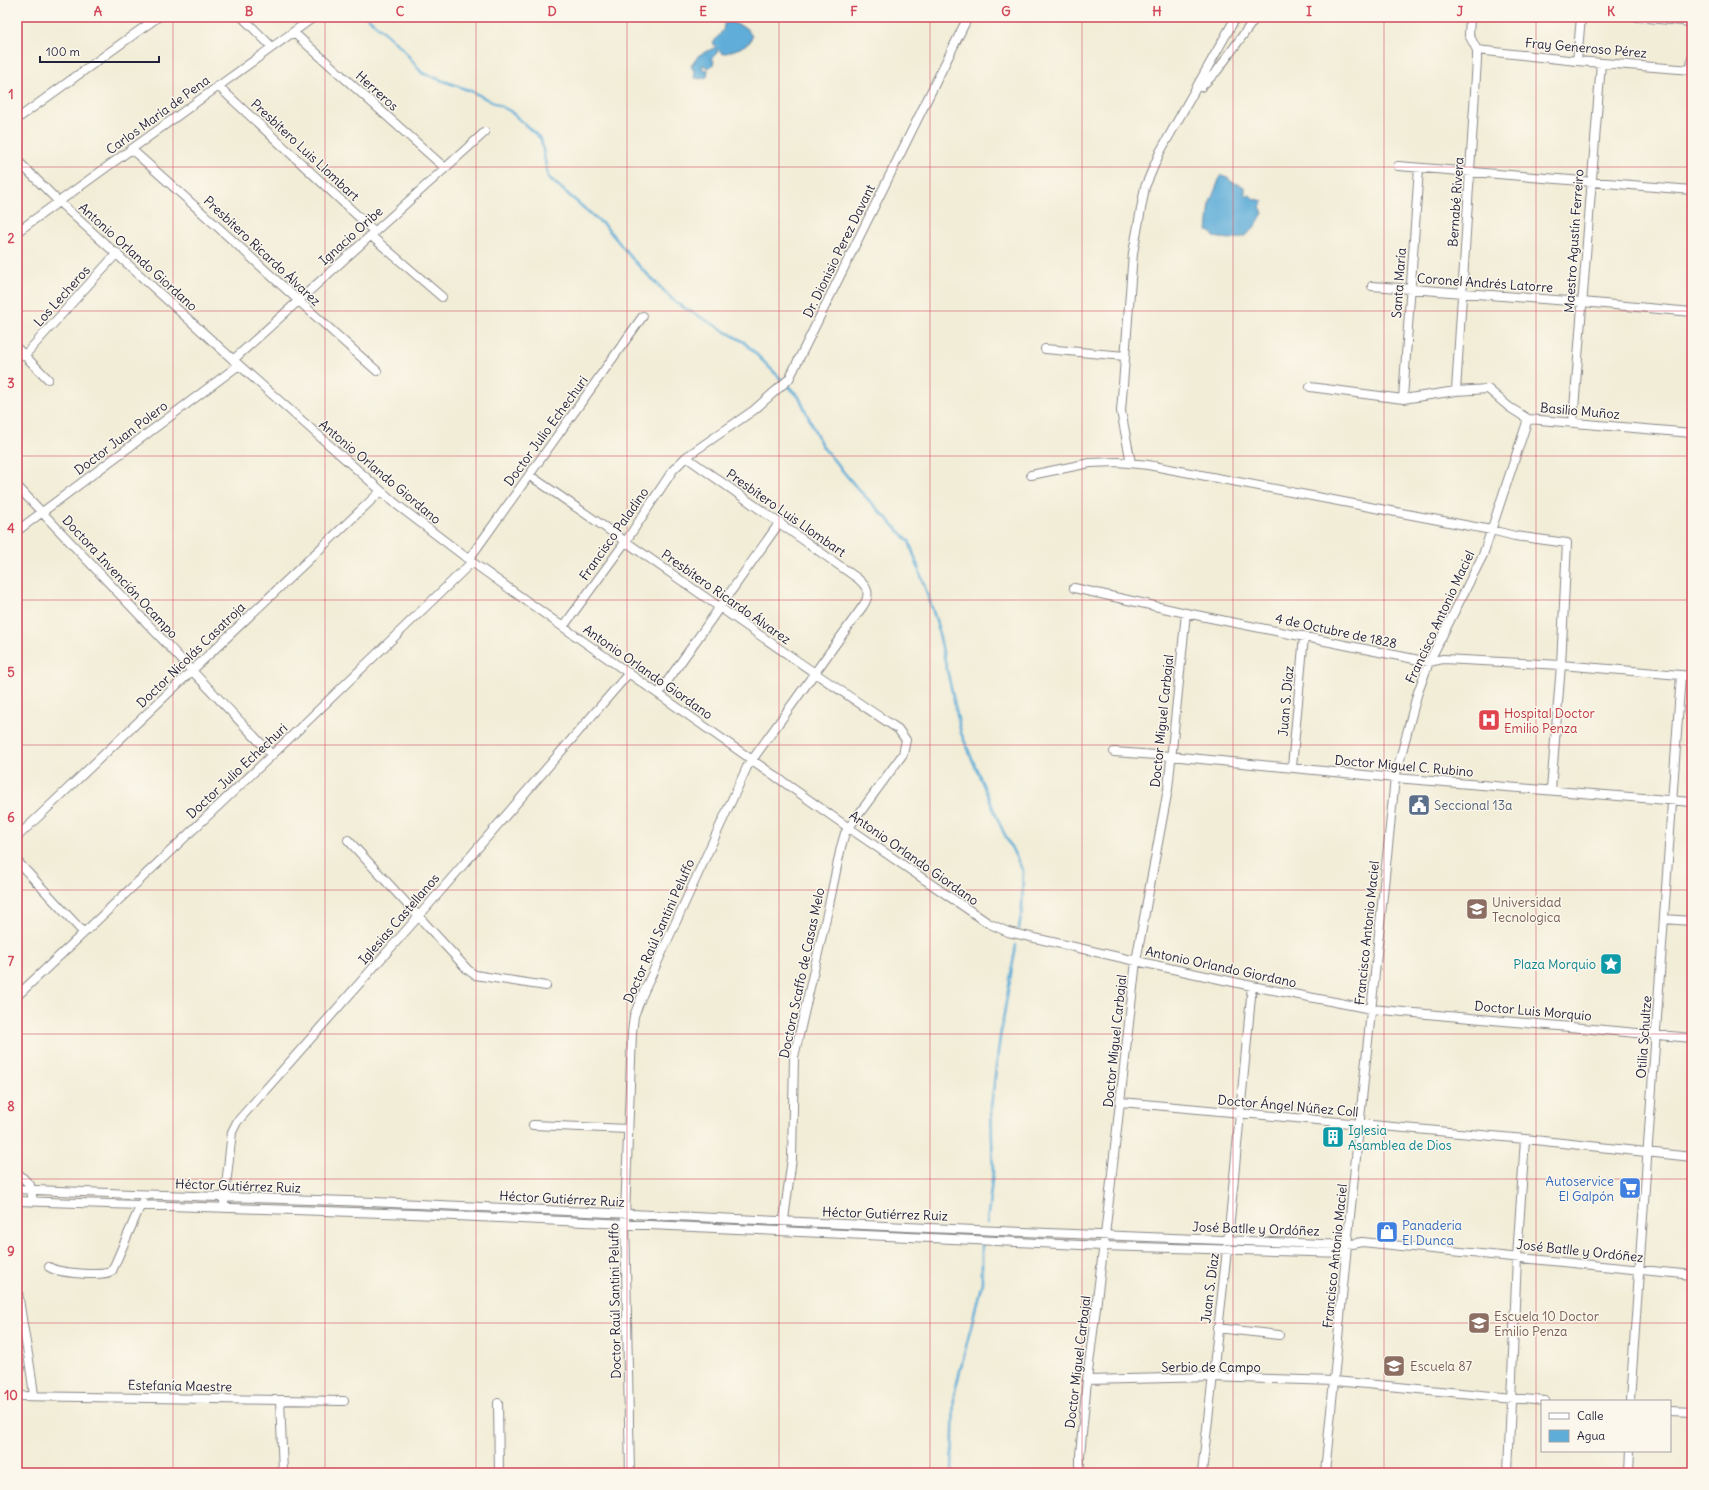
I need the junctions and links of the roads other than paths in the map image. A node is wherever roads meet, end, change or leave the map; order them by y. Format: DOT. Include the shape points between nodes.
graph roads {
  1 [pos="158,17"];
  2 [pos="242,17"];
  3 [pos="314,17"];
  4 [pos="968,17"];
  5 [pos="1236,17"];
  6 [pos="1256,17"];
  7 [pos="1470,17"];
  8 [pos="1581,17"];
  9 [pos="1637,17"];
  10 [pos="1692,22"];
  11 [pos="293,32"];
  12 [pos="272,47"];
  13 [pos="1477,50"];
  14 [pos="1692,58"];
  15 [pos="1577,60"];
  16 [pos="1601,62"];
  17 [pos="1692,70"];
  18 [pos="218,86"];
  19 [pos="1193,95"];
  20 [pos="17,119"];
  21 [pos="485,132"];
  22 [pos="131,149"];
  23 [pos="17,160"];
  24 [pos="1398,166"];
  25 [pos="445,168"];
  26 [pos="1419,168"];
  27 [pos="1470,172"];
  28 [pos="1590,181"];
  29 [pos="1692,190"];
  30 [pos="59,202"];
  31 [pos="17,232"];
  32 [pos="372,233"];
  33 [pos="117,253"];
  34 [pos="1372,286"];
  35 [pos="1410,290"];
  36 [pos="1462,293"];
  37 [pos="442,297"];
  38 [pos="297,301"];
  39 [pos="1582,302"];
  40 [pos="1692,312"];
  41 [pos="643,316"];
  42 [pos="17,348"];
  43 [pos="1045,349"];
  44 [pos="24,356"];
  45 [pos="1125,356"];
  46 [pos="236,362"];
  47 [pos="377,371"];
  48 [pos="48,379"];
  49 [pos="1310,387"];
  50 [pos="1456,391"];
  51 [pos="1402,399"];
  52 [pos="1528,419"];
  53 [pos="1573,422"];
  54 [pos="1692,433"];
  55 [pos="686,457"];
  56 [pos="1131,463"];
  57 [pos="529,475"];
  58 [pos="1031,475"];
  59 [pos="17,486"];
  60 [pos="380,491"];
  61 [pos="42,513"];
  62 [pos="780,522"];
  63 [pos="1491,530"];
  64 [pos="17,531"];
  65 [pos="626,541"];
  66 [pos="471,560"];
  67 [pos="1074,588"];
  68 [pos="868,591"];
  69 [pos="719,607"];
  70 [pos="1186,613"];
  71 [pos="563,627"];
  72 [pos="1304,636"];
  73 [pos="1429,662"];
  74 [pos="1561,665"];
  75 [pos="192,671"];
  76 [pos="629,673"];
  77 [pos="814,674"];
  78 [pos="1681,675"];
  79 [pos="1692,676"];
  80 [pos="658,693"];
  81 [pos="906,740"];
  82 [pos="1114,752"];
  83 [pos="272,755"];
  84 [pos="1170,756"];
  85 [pos="752,760"];
  86 [pos="1292,768"];
  87 [pos="1395,778"];
  88 [pos="1551,790"];
  89 [pos="1672,800"];
  90 [pos="1692,802"];
  91 [pos="849,828"];
  92 [pos="17,837"];
  93 [pos="348,840"];
  94 [pos="17,860"];
  95 [pos="418,917"];
  96 [pos="1664,919"];
  97 [pos="1692,921"];
  98 [pos="83,932"];
  99 [pos="1136,961"];
  100 [pos="546,986"];
  101 [pos="1252,986"];
  102 [pos="17,996"];
  103 [pos="1371,1009"];
  104 [pos="1656,1034"];
  105 [pos="1692,1038"];
  106 [pos="1121,1102"];
  107 [pos="1240,1114"];
  108 [pos="1360,1124"];
  109 [pos="533,1125"];
  110 [pos="628,1129"];
  111 [pos="1526,1139"];
  112 [pos="1647,1153"];
  113 [pos="1692,1157"];
  114 [pos="17,1172"];
  115 [pos="17,1189"];
  116 [pos="32,1189"];
  117 [pos="144,1195"];
  118 [pos="225,1198"];
  119 [pos="17,1201"];
  120 [pos="33,1201"];
  121 [pos="141,1206"];
  122 [pos="224,1208"];
  123 [pos="626,1215"];
  124 [pos="783,1221"];
  125 [pos="783,1232"];
  126 [pos="1105,1235"];
  127 [pos="1228,1241"];
  128 [pos="1347,1245"];
  129 [pos="1102,1246"];
  130 [pos="1346,1254"];
  131 [pos="1518,1257"];
  132 [pos="49,1267"];
  133 [pos="1638,1269"];
  134 [pos="1692,1275"];
  135 [pos="17,1283"];
  136 [pos="18,1303"];
  137 [pos="1217,1328"];
  138 [pos="1279,1334"];
  139 [pos="1211,1377"];
  140 [pos="1087,1380"];
  141 [pos="1335,1381"];
  142 [pos="17,1396"];
  143 [pos="34,1396"];
  144 [pos="1510,1399"];
  145 [pos="280,1400"];
  146 [pos="344,1400"];
  147 [pos="1630,1400"];
  148 [pos="1541,1401"];
  149 [pos="498,1403"];
  150 [pos="1671,1411"];
  151 [pos="1692,1412"];
  152 [pos="1627,1452"];
  153 [pos="283,1473"];
  154 [pos="499,1473"];
  155 [pos="630,1473"];
  156 [pos="1080,1473"];
  157 [pos="1202,1473"];
  158 [pos="1325,1473"];
  159 [pos="1508,1473"];
  160 [pos="1626,1473"];
  1 -- 20 [label="street"];
  2 -- 12 [label="street"];
  3 -- 11 [label="street, Carlos María de Pena"];
  4 -- 55 [label="street, Dr. Dionisio Perez Davant" via="789,379 754,410"];
  5 -- 19 [label="street"];
  6 -- 19 [label="street" via="1217,71"];
  7 -- 13 [label="street, Bernabé Rivera" via="1469,34"];
  8 -- 15 [label="street"];
  9 -- 10 [label="street"];
  11 -- 12 [label="street, Carlos María de Pena"];
  11 -- 25 [label="street, Herreros"];
  12 -- 18 [label="street, Carlos María de Pena"];
  13 -- 15 [label="street, Fray Generoso Pérez"];
  13 -- 27 [label="street, Bernabé Rivera"];
  14 -- 17 [label="street"];
  15 -- 16 [label="street, Fray Generoso Pérez"];
  16 -- 17 [label="street, Fray Generoso Pérez"];
  16 -- 28 [label="street, Maestro Agustín Ferreiro"];
  18 -- 22 [label="street, Carlos María de Pena"];
  18 -- 32 [label="street, Presbítero Luis Llombart"];
  19 -- 45 [label="street" via="1160,152 1145,187 1133,253"];
  21 -- 25 [label="street, Ignacio Oribe"];
  22 -- 30 [label="street, Carlos María de Pena"];
  22 -- 38 [label="street, Presbítero Ricardo Álvarez" via="224,231"];
  23 -- 30 [label="street, Antonio Orlando Giordano"];
  24 -- 26 [label="street"];
  25 -- 32 [label="street, Ignacio Oribe"];
  26 -- 27 [label="street"];
  26 -- 35 [label="street, Santa María"];
  27 -- 28 [label="street"];
  27 -- 36 [label="street, Bernabé Rivera"];
  28 -- 29 [label="street"];
  28 -- 39 [label="street, Maestro Agustín Ferreiro"];
  30 -- 31 [label="street, Carlos María de Pena"];
  30 -- 33 [label="street, Antonio Orlando Giordano"];
  32 -- 37 [label="street, Presbítero Luis Llombart"];
  32 -- 38 [label="street, Ignacio Oribe"];
  33 -- 44 [label="street, Los Lecheros"];
  33 -- 46 [label="street, Antonio Orlando Giordano"];
  34 -- 35 [label="street, Coronel Andrés Latorre"];
  35 -- 36 [label="street, Coronel Andrés Latorre"];
  35 -- 51 [label="street, Santa María"];
  36 -- 39 [label="street, Coronel Andrés Latorre"];
  36 -- 50 [label="street, Bernabé Rivera"];
  38 -- 46 [label="street, Ignacio Oribe"];
  38 -- 47 [label="street, Presbítero Ricardo Álvarez"];
  39 -- 40 [label="street, Coronel Andrés Latorre"];
  39 -- 53 [label="street, Maestro Agustín Ferreiro"];
  41 -- 57 [label="street, Doctor Julio Echechuri"];
  42 -- 44 [label="street"];
  43 -- 45 [label="street"];
  44 -- 48 [label="street"];
  45 -- 56 [label="street" via="1121,411"];
  46 -- 60 [label="street, Antonio Orlando Giordano"];
  46 -- 61 [label="street, Doctor Juan Polero"];
  49 -- 51 [label="street, Basilio Muñoz"];
  50 -- 51 [label="street, Basilio Muñoz"];
  50 -- 52 [label="street, Basilio Muñoz" via="1488,389"];
  52 -- 53 [label="street, Basilio Muñoz"];
  52 -- 63 [label="street, Francisco Antonio Maciel"];
  53 -- 54 [label="street, Basilio Muñoz"];
  55 -- 62 [label="street, Presbítero Luis Llombart"];
  55 -- 65 [label="street, Francisco Paladino" via="673,470"];
  56 -- 58 [label="street" via="1090,463"];
  56 -- 63 [label="street"];
  57 -- 65 [label="street, Presbítero Ricardo Álvarez"];
  57 -- 66 [label="street, Doctor Julio Echechuri"];
  59 -- 61 [label="street, Doctora Invención Ocampo"];
  60 -- 66 [label="street, Antonio Orlando Giordano"];
  60 -- 75 [label="street, Doctor Nicolás Casatroja"];
  61 -- 64 [label="street, Doctor Juan Polero"];
  61 -- 75 [label="street, Doctora Invención Ocampo"];
  62 -- 68 [label="street, Presbítero Luis Llombart" via="857,578"];
  62 -- 69 [label="street"];
  63 -- 73 [label="street, Francisco Antonio Maciel" via="1483,555"];
  63 -- 74 [label="street" via="1567,544"];
  65 -- 69 [label="street, Presbítero Ricardo Álvarez"];
  65 -- 71 [label="street, Francisco Paladino"];
  66 -- 71 [label="street, Antonio Orlando Giordano"];
  66 -- 83 [label="street, Doctor Julio Echechuri"];
  67 -- 70 [label="street, 4 de Octubre de 1828"];
  68 -- 77 [label="street, Doctor Raúl Santini Peluffo" via="863,606"];
  69 -- 77 [label="street, Presbítero Ricardo Álvarez"];
  69 -- 80 [label="street"];
  70 -- 72 [label="street, 4 de Octubre de 1828"];
  70 -- 84 [label="street, Doctor Miguel Carbajal"];
  71 -- 76 [label="street, Antonio Orlando Giordano"];
  72 -- 73 [label="street, 4 de Octubre de 1828"];
  72 -- 86 [label="street, Juan S. Díaz"];
  73 -- 74 [label="street, 4 de Octubre de 1828" via="1443,659"];
  73 -- 87 [label="street, Francisco Antonio Maciel" via="1417,695"];
  74 -- 78 [label="street, 4 de Octubre de 1828"];
  74 -- 88 [label="street"];
  75 -- 83 [label="street, Doctora Invención Ocampo"];
  75 -- 92 [label="street, Doctor Nicolás Casatroja"];
  76 -- 80 [label="street, Antonio Orlando Giordano"];
  76 -- 95 [label="street, Iglesias Castellanos"];
  77 -- 81 [label="street, Presbítero Ricardo Álvarez" via="898,729"];
  77 -- 85 [label="street, Doctor Raúl Santini Peluffo"];
  78 -- 79 [label="street, 4 de Octubre de 1828"];
  78 -- 89 [label="street, Otilia Schultze"];
  80 -- 85 [label="street, Antonio Orlando Giordano"];
  81 -- 91 [label="street, Doctora Scaffo de Casas Melo" via="903,754"];
  82 -- 84 [label="street, Doctor Miguel C. Rubino"];
  83 -- 98 [label="street, Doctor Julio Echechuri"];
  84 -- 86 [label="street, Doctor Miguel C. Rubino"];
  84 -- 99 [label="street, Doctor Miguel Carbajal" via="1168,789"];
  85 -- 91 [label="street, Antonio Orlando Giordano"];
  85 -- 110 [label="street, Doctor Raúl Santini Peluffo" via="742,776 637,1006 632,1033"];
  86 -- 87 [label="street, Doctor Miguel C. Rubino"];
  87 -- 88 [label="street, Doctor Miguel C. Rubino"];
  87 -- 103 [label="street, Francisco Antonio Maciel"];
  88 -- 89 [label="street, Doctor Miguel C. Rubino"];
  89 -- 90 [label="street, Doctor Miguel C. Rubino"];
  89 -- 96 [label="street, Otilia Schultze"];
  91 -- 99 [label="street, Antonio Orlando Giordano" via="997,928"];
  91 -- 124 [label="street, Doctora Scaffo de Casas Melo" via="840,847 794,1057 792,1158"];
  93 -- 95 [label="street"];
  94 -- 98 [label="street"];
  95 -- 100 [label="street" via="475,975"];
  95 -- 118 [label="street, Iglesias Castellanos" via="237,1122 232,1132"];
  96 -- 97 [label="street"];
  96 -- 104 [label="street, Otilia Schultze"];
  98 -- 102 [label="street, Doctor Julio Echechuri"];
  99 -- 101 [label="street, Antonio Orlando Giordano"];
  99 -- 106 [label="street, Doctor Miguel Carbajal"];
  101 -- 103 [label="street, Antonio Orlando Giordano"];
  101 -- 107 [label="street, Juan S. Díaz"];
  103 -- 104 [label="street, Doctor Luis Morquio"];
  103 -- 108 [label="street, Francisco Antonio Maciel"];
  104 -- 105 [label="street, Doctor Luis Morquio"];
  104 -- 112 [label="street, Otilia Schultze"];
  106 -- 107 [label="street, Doctor Ángel Núñez Coll"];
  106 -- 126 [label="street, Doctor Miguel Carbajal"];
  107 -- 108 [label="street, Doctor Ángel Núñez Coll"];
  107 -- 127 [label="street, Juan S. Díaz"];
  108 -- 111 [label="street, Doctor Ángel Núñez Coll"];
  108 -- 128 [label="street, Francisco Antonio Maciel"];
  109 -- 110 [label="street"];
  110 -- 123 [label="street, Doctor Raúl Santini Peluffo"];
  111 -- 112 [label="street, Doctor Ángel Núñez Coll"];
  111 -- 131 [label="street"];
  112 -- 113 [label="street, Doctor Ángel Núñez Coll"];
  112 -- 133 [label="street, Otilia Schultze"];
  114 -- 116 [label="street"];
  115 -- 116 [label="street, Héctor Gutiérrez Ruiz"];
  116 -- 117 [label="street, Héctor Gutiérrez Ruiz"];
  116 -- 120 [label="street"];
  117 -- 118 [label="street, Héctor Gutiérrez Ruiz"];
  117 -- 121 [label="street"];
  118 -- 122 [label="street, Iglesias Castellanos"];
  118 -- 123 [label="street, Héctor Gutiérrez Ruiz" via="414,1204"];
  119 -- 120 [label="street, Héctor Gutiérrez Ruiz"];
  120 -- 121 [label="street, Héctor Gutiérrez Ruiz"];
  121 -- 122 [label="street, Héctor Gutiérrez Ruiz"];
  121 -- 132 [label="street" via="110,1273 58,1271"];
  122 -- 125 [label="street, Héctor Gutiérrez Ruiz" via="413,1214"];
  123 -- 124 [label="street, Héctor Gutiérrez Ruiz"];
  123 -- 155 [label="street, Doctor Raúl Santini Peluffo"];
  124 -- 125 [label="street, Doctora Scaffo de Casas Melo"];
  124 -- 126 [label="street, Héctor Gutiérrez Ruiz"];
  125 -- 129 [label="street, Héctor Gutiérrez Ruiz"];
  126 -- 127 [label="street, José Batlle y Ordóñez"];
  126 -- 140 [label="street, Doctor Miguel Carbajal"];
  127 -- 128 [label="street, José Batlle y Ordóñez"];
  127 -- 137 [label="street, Juan S. Díaz"];
  128 -- 130 [label="street, Francisco Antonio Maciel"];
  128 -- 131 [label="street, José Batlle y Ordóñez" via="1362,1242"];
  129 -- 130 [label="street, José Batlle y Ordóñez"];
  130 -- 141 [label="street, Francisco Antonio Maciel"];
  131 -- 133 [label="street, José Batlle y Ordóñez"];
  131 -- 144 [label="street"];
  133 -- 134 [label="street, José Batlle y Ordóñez"];
  133 -- 147 [label="street, Otilia Schultze"];
  135 -- 136 [label="street"];
  136 -- 143 [label="street" via="29,1352"];
  137 -- 138 [label="street"];
  137 -- 139 [label="street, Juan S. Díaz"];
  139 -- 140 [label="street, Serbio de Campo"];
  139 -- 141 [label="street, Serbio de Campo"];
  139 -- 157 [label="street, Juan S. Díaz"];
  140 -- 156 [label="street, Doctor Miguel Carbajal"];
  141 -- 144 [label="street, Serbio de Campo"];
  141 -- 158 [label="street, Francisco Antonio Maciel"];
  142 -- 143 [label="street, Estefanía Maestre"];
  143 -- 145 [label="street, Estefanía Maestre"];
  144 -- 148 [label="street, Serbio de Campo"];
  144 -- 159 [label="street"];
  145 -- 146 [label="street, Estefanía Maestre"];
  145 -- 153 [label="street"];
  149 -- 154 [label="street"];
  150 -- 151 [label="street"];
  152 -- 160 [label="street"];
}
